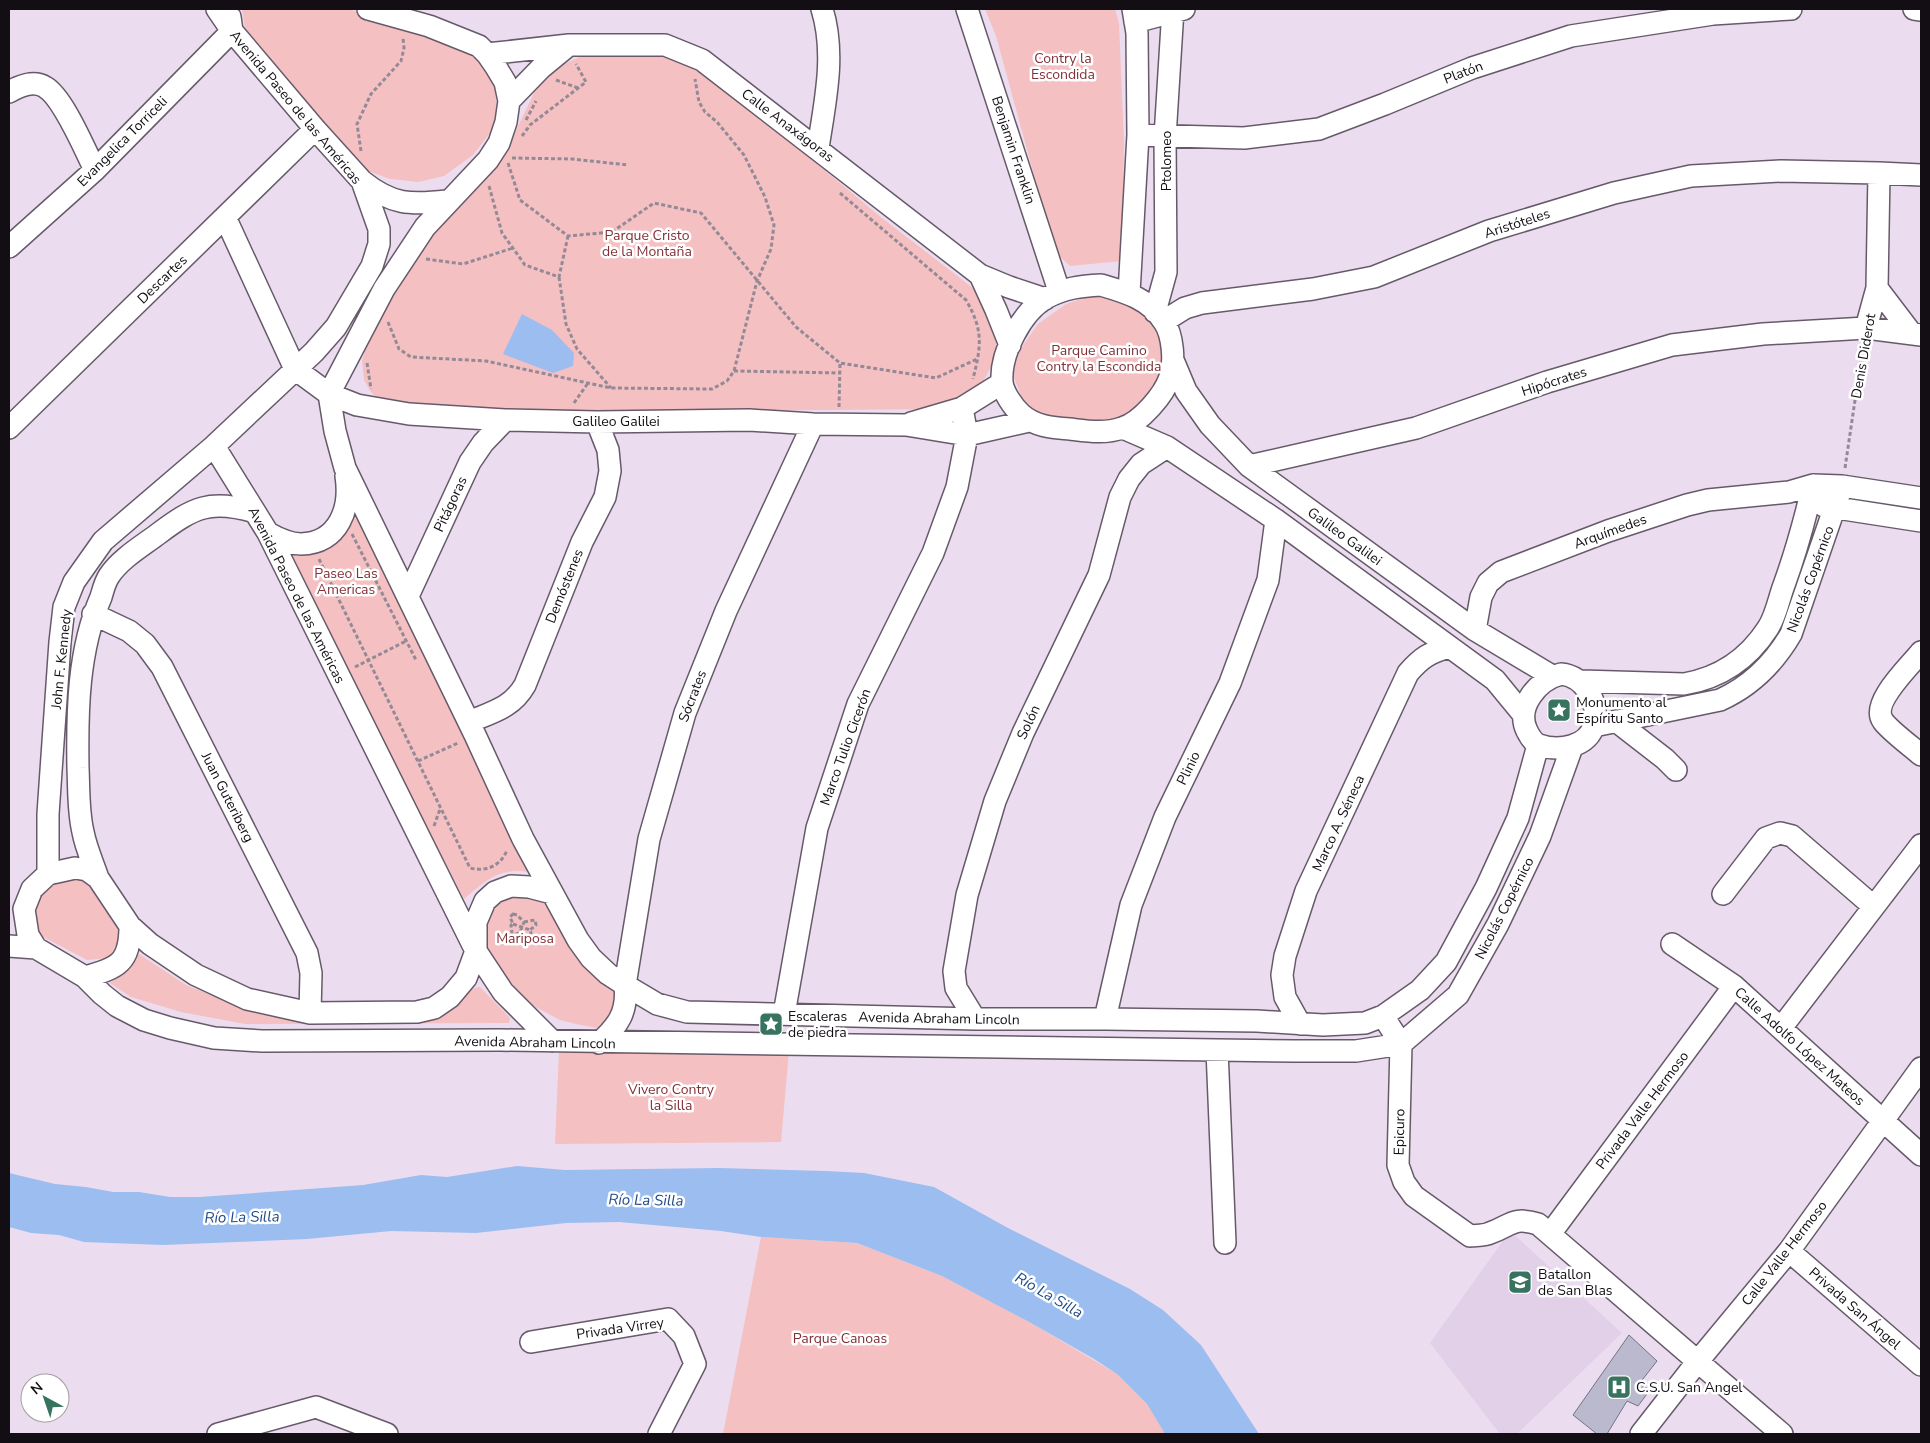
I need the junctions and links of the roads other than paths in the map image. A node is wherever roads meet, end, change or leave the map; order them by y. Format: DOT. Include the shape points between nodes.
graph roads {
  1 [pos="217,9"];
  2 [pos="228,9"];
  3 [pos="368,9"];
  4 [pos="822,9"];
  5 [pos="967,9"];
  6 [pos="1790,9"];
  7 [pos="1914,9"];
  8 [pos="1177,10"];
  9 [pos="1921,10"];
  10 [pos="1134,15"];
  11 [pos="426,18"];
  12 [pos="232,31"];
  13 [pos="572,53"];
  14 [pos="487,54"];
  15 [pos="9,92"];
  16 [pos="509,101"];
  17 [pos="314,129"];
  18 [pos="1138,135"];
  19 [pos="1165,137"];
  20 [pos="818,148"];
  21 [pos="94,170"];
  22 [pos="1879,172"];
  23 [pos="1921,175"];
  24 [pos="362,181"];
  25 [pos="448,201"];
  26 [pos="225,217"];
  27 [pos="9,247"];
  28 [pos="980,275"];
  29 [pos="1877,288"];
  30 [pos="1129,293"];
  31 [pos="1052,295"];
  32 [pos="1160,316"];
  33 [pos="1866,328"];
  34 [pos="1916,334"];
  35 [pos="1010,345"];
  36 [pos="1173,360"];
  37 [pos="295,369"];
  38 [pos="1002,383"];
  39 [pos="329,394"];
  40 [pos="962,408"];
  41 [pos="505,420"];
  42 [pos="1029,421"];
  43 [pos="597,422"];
  44 [pos="813,424"];
  45 [pos="906,425"];
  46 [pos="9,428"];
  47 [pos="1123,428"];
  48 [pos="967,435"];
  49 [pos="214,446"];
  50 [pos="1167,447"];
  51 [pos="1249,466"];
  52 [pos="345,468"];
  53 [pos="1842,486"];
  54 [pos="1811,494"];
  55 [pos="1921,498"];
  56 [pos="1836,508"];
  57 [pos="255,512"];
  58 [pos="1276,520"];
  59 [pos="1921,521"];
  60 [pos="268,533"];
  61 [pos="408,596"];
  62 [pos="93,614"];
  63 [pos="1475,630"];
  64 [pos="1449,647"];
  65 [pos="1921,652"];
  66 [pos="1552,676"];
  67 [pos="1581,681"];
  68 [pos="1522,714"];
  69 [pos="1616,721"];
  70 [pos="1594,726"];
  71 [pos="472,729"];
  72 [pos="1538,745"];
  73 [pos="1572,747"];
  74 [pos="1921,755"];
  75 [pos="1676,770"];
  76 [pos="1921,845"];
  77 [pos="48,874"];
  78 [pos="98,878"];
  79 [pos="552,893"];
  80 [pos="1723,894"];
  81 [pos="1874,906"];
  82 [pos="16,912"];
  83 [pos="130,926"];
  84 [pos="1672,944"];
  85 [pos="9,946"];
  86 [pos="36,948"];
  87 [pos="476,951"];
  88 [pos="85,977"];
  89 [pos="625,985"];
  90 [pos="1734,986"];
  91 [pos="310,1013"];
  92 [pos="784,1014"];
  93 [pos="1383,1016"];
  94 [pos="1105,1018"];
  95 [pos="975,1019"];
  96 [pos="1300,1024"];
  97 [pos="1780,1028"];
  98 [pos="552,1041"];
  99 [pos="599,1043"];
  100 [pos="1401,1044"];
  101 [pos="1217,1050"];
  102 [pos="1921,1068"];
  103 [pos="1882,1121"];
  104 [pos="1921,1155"];
  105 [pos="1550,1234"];
  106 [pos="1225,1242"];
  107 [pos="1789,1252"];
  108 [pos="532,1342"];
  109 [pos="1698,1361"];
  110 [pos="1921,1365"];
  111 [pos="218,1434"];
  112 [pos="387,1434"];
  113 [pos="659,1434"];
  114 [pos="1641,1434"];
  115 [pos="1782,1434"];
  1 -- 12 [label="street, Avenida Paseo de las Américas"];
  2 -- 12 [label="street"];
  3 -- 11 [label="street" via="392,17"];
  4 -- 20 [label="street" via="828,29 828,81"];
  5 -- 31 [label="street, Benjamin Franklin"];
  6 -- 19 [label="street, Platón" via="1713,14 1571,36 1472,68 1320,128 1244,138"];
  7 -- 9 [label="street"];
  8 -- 10 [label="street"];
  8 -- 19 [label="street, Ptolomeo"];
  10 -- 18 [label="street, Ptolomeo" via="1138,33"];
  11 -- 14 [label="street" via="479,46"];
  12 -- 17 [label="street, Avenida Paseo de las Américas"];
  12 -- 21 [label="street, Evangelica Torriceli"];
  13 -- 14 [label="street, Calle Anaxágoras"];
  13 -- 16 [label="street" via="537,71"];
  13 -- 20 [label="street, Calle Anaxágoras" via="665,45 695,70"];
  14 -- 16 [label="street" via="505,82"];
  15 -- 21 [label="street" via="27,84 37,84 54,94"];
  16 -- 25 [label="street" via="500,143"];
  17 -- 24 [label="street, Avenida Paseo de las Américas"];
  17 -- 26 [label="street, Descartes"];
  18 -- 19 [label="street, Platón"];
  18 -- 30 [label="street, Ptolomeo"];
  19 -- 32 [label="street, Ptolomeo" via="1166,272"];
  20 -- 28 [label="street, Calle Anaxágoras"];
  21 -- 27 [label="street, Evangelica Torriceli"];
  22 -- 23 [label="street, Aristóteles"];
  22 -- 29 [label="street, Denis Diderot"];
  22 -- 32 [label="street, Aristóteles" via="1781,171 1691,176 1614,193 1489,231 1374,277 1313,289 1202,303"];
  24 -- 25 [label="street" via="375,192 393,200 426,204"];
  24 -- 37 [label="street, Avenida Paseo de las Américas" via="379,229 379,244 372,266 336,327"];
  25 -- 39 [label="street" via="425,227 384,289"];
  26 -- 37 [label="street"];
  26 -- 46 [label="street, Descartes"];
  28 -- 31 [label="street, Calle Anaxágoras" via="1009,287"];
  28 -- 35 [label="street, Calle Anaxágoras"];
  29 -- 33 [label="street, Denis Diderot"];
  29 -- 34 [label="street"];
  30 -- 31 [label="street" via="1100,285 1078,286"];
  30 -- 32 [label="street" via="1144,301"];
  31 -- 35 [label="street" via="1027,314"];
  32 -- 36 [label="street" via="1169,330"];
  33 -- 34 [label="street, Hipócrates"];
  33 -- 51 [label="street, Hipócrates" via="1763,334 1672,345 1547,382 1416,428"];
  35 -- 38 [label="street"];
  36 -- 47 [label="street" via="1170,377 1161,396 1144,414"];
  36 -- 51 [label="street, Galileo Galilei" via="1186,391 1210,425"];
  37 -- 39 [label="street, Galileo Galilei"];
  37 -- 49 [label="street, Avenida Paseo de las Américas"];
  38 -- 40 [label="street, Galileo Galilei"];
  38 -- 42 [label="street" via="1017,410"];
  39 -- 41 [label="street, Galileo Galilei" via="357,405 388,411"];
  39 -- 52 [label="street"];
  40 -- 45 [label="street, Galileo Galilei"];
  40 -- 48 [label="street, Marco Tulio Cicerón"];
  41 -- 43 [label="street, Galileo Galilei"];
  41 -- 61 [label="street, Pitágoras" via="470,462"];
  42 -- 47 [label="street" via="1100,432"];
  42 -- 48 [label="street, Galileo Galilei"];
  43 -- 44 [label="street, Galileo Galilei" via="749,420"];
  43 -- 71 [label="street, Demóstenes" via="608,450 610,471 605,497 582,542 525,685 518,697"];
  44 -- 45 [label="street, Galileo Galilei" via="840,415"];
  44 -- 89 [label="street, Sócrates" via="726,612 685,714 649,839"];
  45 -- 48 [label="street, Galileo Galilei"];
  47 -- 50 [label="street, Galileo Galilei"];
  48 -- 92 [label="street, Marco Tulio Cicerón" via="957,487 933,554 858,704 817,828"];
  49 -- 57 [label="street, Avenida Paseo de las Américas"];
  49 -- 77 [label="street, John F. Kennedy" via="103,541 74,582 64,607 48,814"];
  50 -- 58 [label="street, Galileo Galilei"];
  50 -- 95 [label="street, Solón" via="1141,464 1129,479 1120,498 1099,576 1023,732 995,801 967,895 954,971 956,988"];
  51 -- 63 [label="street, Galileo Galilei"];
  52 -- 60 [label="street" via="347,502 343,516 333,530 318,542 300,544"];
  52 -- 61 [label="street"];
  53 -- 54 [label="street"];
  53 -- 55 [label="street"];
  53 -- 56 [label="street"];
  54 -- 56 [label="street"];
  54 -- 63 [label="street, Arquímedes" via="1789,492 1687,505 1501,572 1488,583 1481,596"];
  54 -- 67 [label="street, Nicolás Copérnico" via="1798,548 1769,627 1734,666 1718,675 1684,684"];
  56 -- 59 [label="street"];
  56 -- 69 [label="street, Nicolás Copérnico" via="1791,634 1765,670 1734,694 1720,700"];
  57 -- 60 [label="street, Avenida Paseo de las Américas"];
  57 -- 62 [label="street, John F. Kennedy" via="225,505 209,506 182,517 126,559 110,576"];
  58 -- 64 [label="street, Galileo Galilei"];
  58 -- 94 [label="street, Plinio" via="1268,580 1230,683 1165,817 1132,905"];
  60 -- 87 [label="street, Avenida Paseo de las Américas"];
  61 -- 71 [label="street"];
  62 -- 78 [label="street, John F. Kennedy" via="86,642 77,721 79,808 83,833"];
  62 -- 91 [label="street, Juan Guteriberg" via="145,644 162,667 307,953 311,972"];
  63 -- 66 [label="street, Galileo Galilei"];
  64 -- 68 [label="street, Galileo Galilei" via="1495,680"];
  64 -- 96 [label="street, Marco A. Séneca" via="1420,659 1408,673 1306,891 1285,956 1282,976 1285,997"];
  65 -- 74 [label="street" via="1882,699 1880,710 1882,720"];
  66 -- 67 [label="street" via="1571,675"];
  66 -- 68 [label="street" via="1533,693"];
  67 -- 70 [label="street" via="1594,703"];
  68 -- 72 [label="street" via="1526,729"];
  69 -- 70 [label="street, Nicolás Copérnico"];
  69 -- 75 [label="street"];
  70 -- 73 [label="street"];
  71 -- 79 [label="street"];
  72 -- 73 [label="street"];
  72 -- 93 [label="street, Nicolás Copérnico" via="1518,818 1486,888 1446,962 1420,990"];
  73 -- 100 [label="street, Nicolás Copérnico" via="1540,836 1498,924 1458,995"];
  76 -- 81 [label="street"];
  77 -- 78 [label="street" via="75,868 87,870"];
  77 -- 82 [label="street" via="32,889"];
  78 -- 83 [label="street"];
  79 -- 87 [label="street" via="521,886 495,892 477,917"];
  79 -- 89 [label="street, Avenida Abraham Lincoln" via="591,958"];
  80 -- 81 [label="street" via="1766,838 1780,833 1792,836"];
  81 -- 97 [label="street"];
  82 -- 86 [label="street"];
  83 -- 88 [label="street" via="128,951 116,966"];
  83 -- 91 [label="street" via="150,944 196,975 247,999"];
  84 -- 90 [label="street, Calle Adolfo López Mateos"];
  85 -- 86 [label="street"];
  86 -- 88 [label="street, Avenida Abraham Lincoln"];
  87 -- 91 [label="street" via="466,978 450,997 434,1008 417,1012"];
  87 -- 98 [label="street, Avenida Paseo de las Américas" via="503,992"];
  88 -- 98 [label="street, Avenida Abraham Lincoln" via="117,1006 144,1020 214,1038 262,1041"];
  89 -- 92 [label="street, Avenida Abraham Lincoln" via="657,1004 688,1012"];
  89 -- 99 [label="street, Sócrates" via="626,996 620,1020"];
  90 -- 97 [label="street, Calle Adolfo López Mateos"];
  90 -- 105 [label="street, Privada Valle Hermoso"];
  92 -- 95 [label="street, Avenida Abraham Lincoln"];
  93 -- 96 [label="street, Avenida Abraham Lincoln" via="1365,1023"];
  93 -- 100 [label="street"];
  94 -- 95 [label="street, Avenida Abraham Lincoln"];
  94 -- 96 [label="street, Avenida Abraham Lincoln"];
  97 -- 103 [label="street, Calle Adolfo López Mateos"];
  98 -- 99 [label="street, Avenida Abraham Lincoln"];
  99 -- 101 [label="street, Avenida Abraham Lincoln"];
  100 -- 101 [label="street, Avenida Abraham Lincoln" via="1356,1051"];
  100 -- 105 [label="street, Epicuro" via="1398,1165 1414,1196 1470,1236 1489,1234 1512,1222 1526,1220 1538,1224"];
  101 -- 106 [label="street"];
  102 -- 103 [label="street, Calle Valle Hermoso"];
  103 -- 104 [label="street, Calle Adolfo López Mateos"];
  103 -- 107 [label="street, Calle Valle Hermoso"];
  105 -- 109 [label="street"];
  107 -- 109 [label="street, Calle Valle Hermoso"];
  107 -- 110 [label="street, Privada San Ángel"];
  108 -- 113 [label="street, Privada Virrey" via="668,1319 684,1336 694,1364"];
  109 -- 114 [label="street, Calle Valle Hermoso"];
  109 -- 115 [label="street"];
  111 -- 112 [label="street" via="316,1407"];
}
